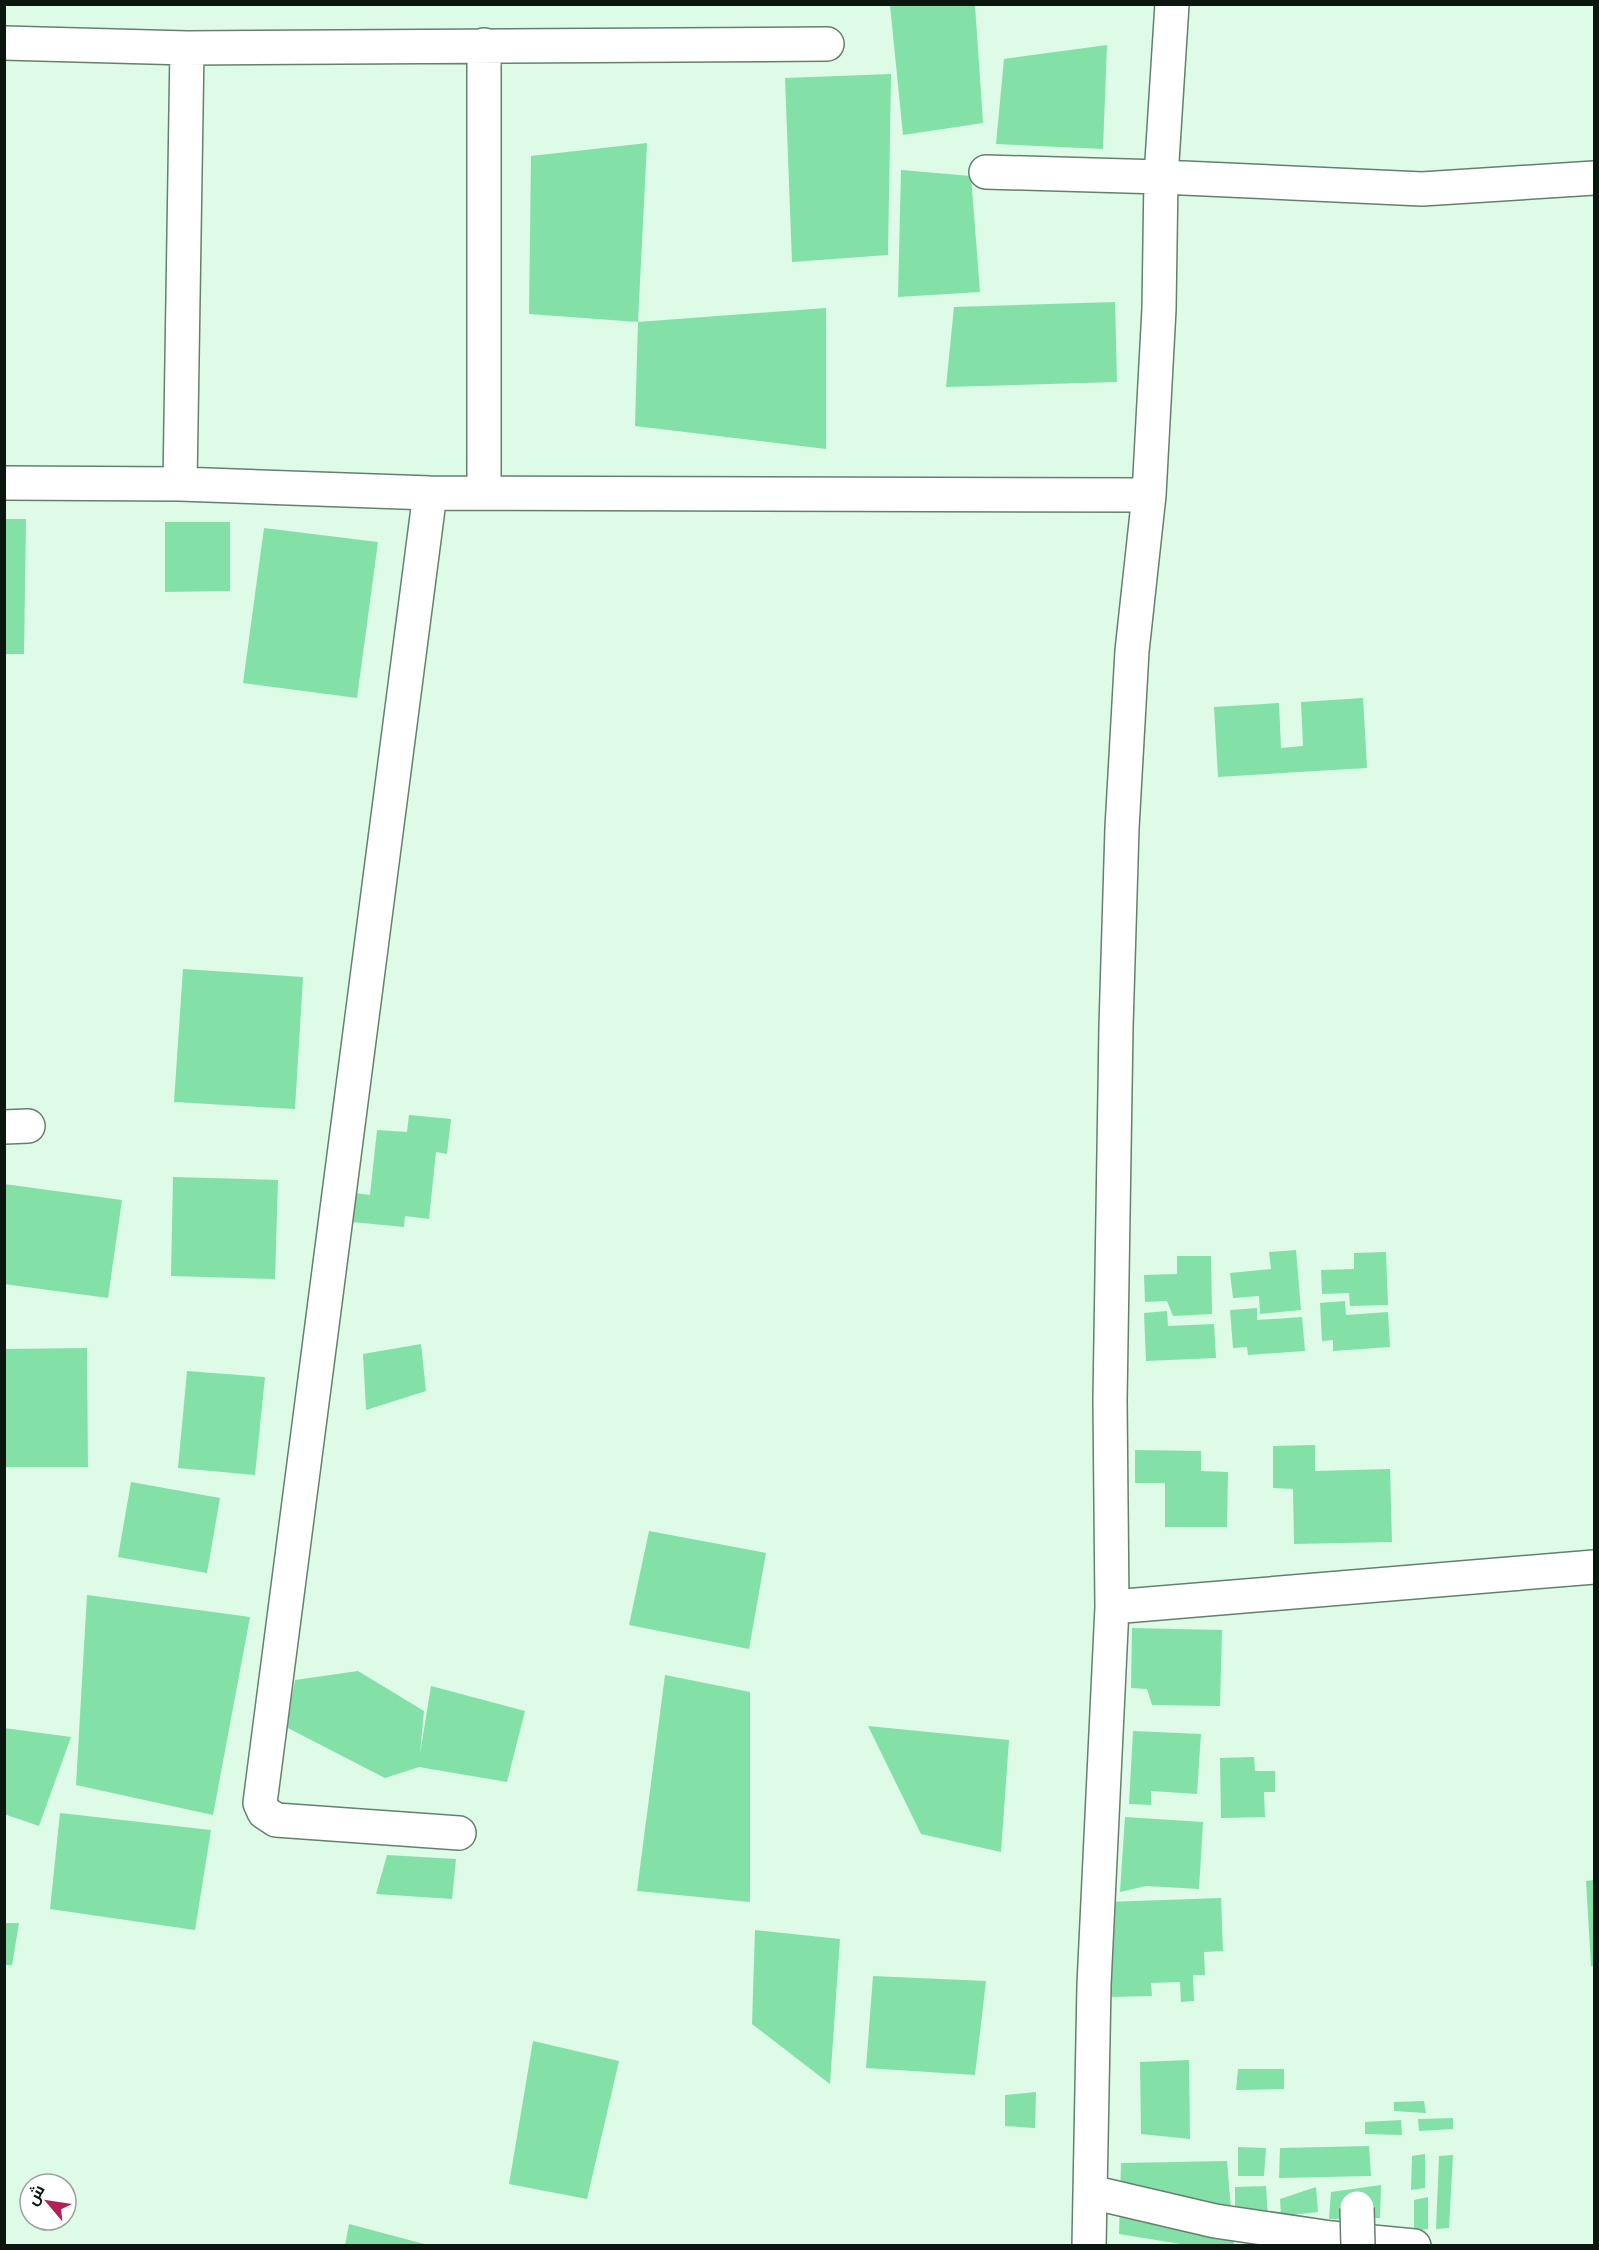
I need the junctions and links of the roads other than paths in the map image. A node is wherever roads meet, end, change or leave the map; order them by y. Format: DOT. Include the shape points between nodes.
graph roads {
  1 [pos="1172,4"];
  2 [pos="4,43"];
  3 [pos="827,44"];
  4 [pos="484,45"];
  5 [pos="187,48"];
  6 [pos="986,172"];
  7 [pos="1161,177"];
  8 [pos="1594,178"];
  9 [pos="4,483"];
  10 [pos="180,484"];
  11 [pos="430,493"];
  12 [pos="484,493"];
  13 [pos="1149,495"];
  14 [pos="1594,1567"];
  15 [pos="1112,1607"];
  16 [pos="459,1833"];
  17 [pos="1091,2192"];
  18 [pos="1357,2208"];
  19 [pos="1089,2246"];
  20 [pos="1358,2246"];
  21 [pos="1414,2246"];
  1 -- 7 [label="street"];
  2 -- 5 [label="street"];
  3 -- 4 [label="street"];
  4 -- 5 [label="street"];
  4 -- 12 [label="street"];
  5 -- 10 [label="street"];
  6 -- 7 [label="street"];
  7 -- 8 [label="street" via="1422,189"];
  7 -- 13 [label="street"];
  9 -- 10 [label="street"];
  10 -- 11 [label="street"];
  11 -- 12 [label="street"];
  11 -- 16 [label="street" via="260,1803 264,1812 276,1820"];
  12 -- 13 [label="street"];
  13 -- 15 [label="street" via="1132,651 1122,828 1110,1388"];
  14 -- 15 [label="street"];
  15 -- 17 [label="street" via="1094,1985"];
  17 -- 19 [label="street"];
  17 -- 21 [label="street" via="1215,2221"];
  18 -- 20 [label="street, bridge"];
}
